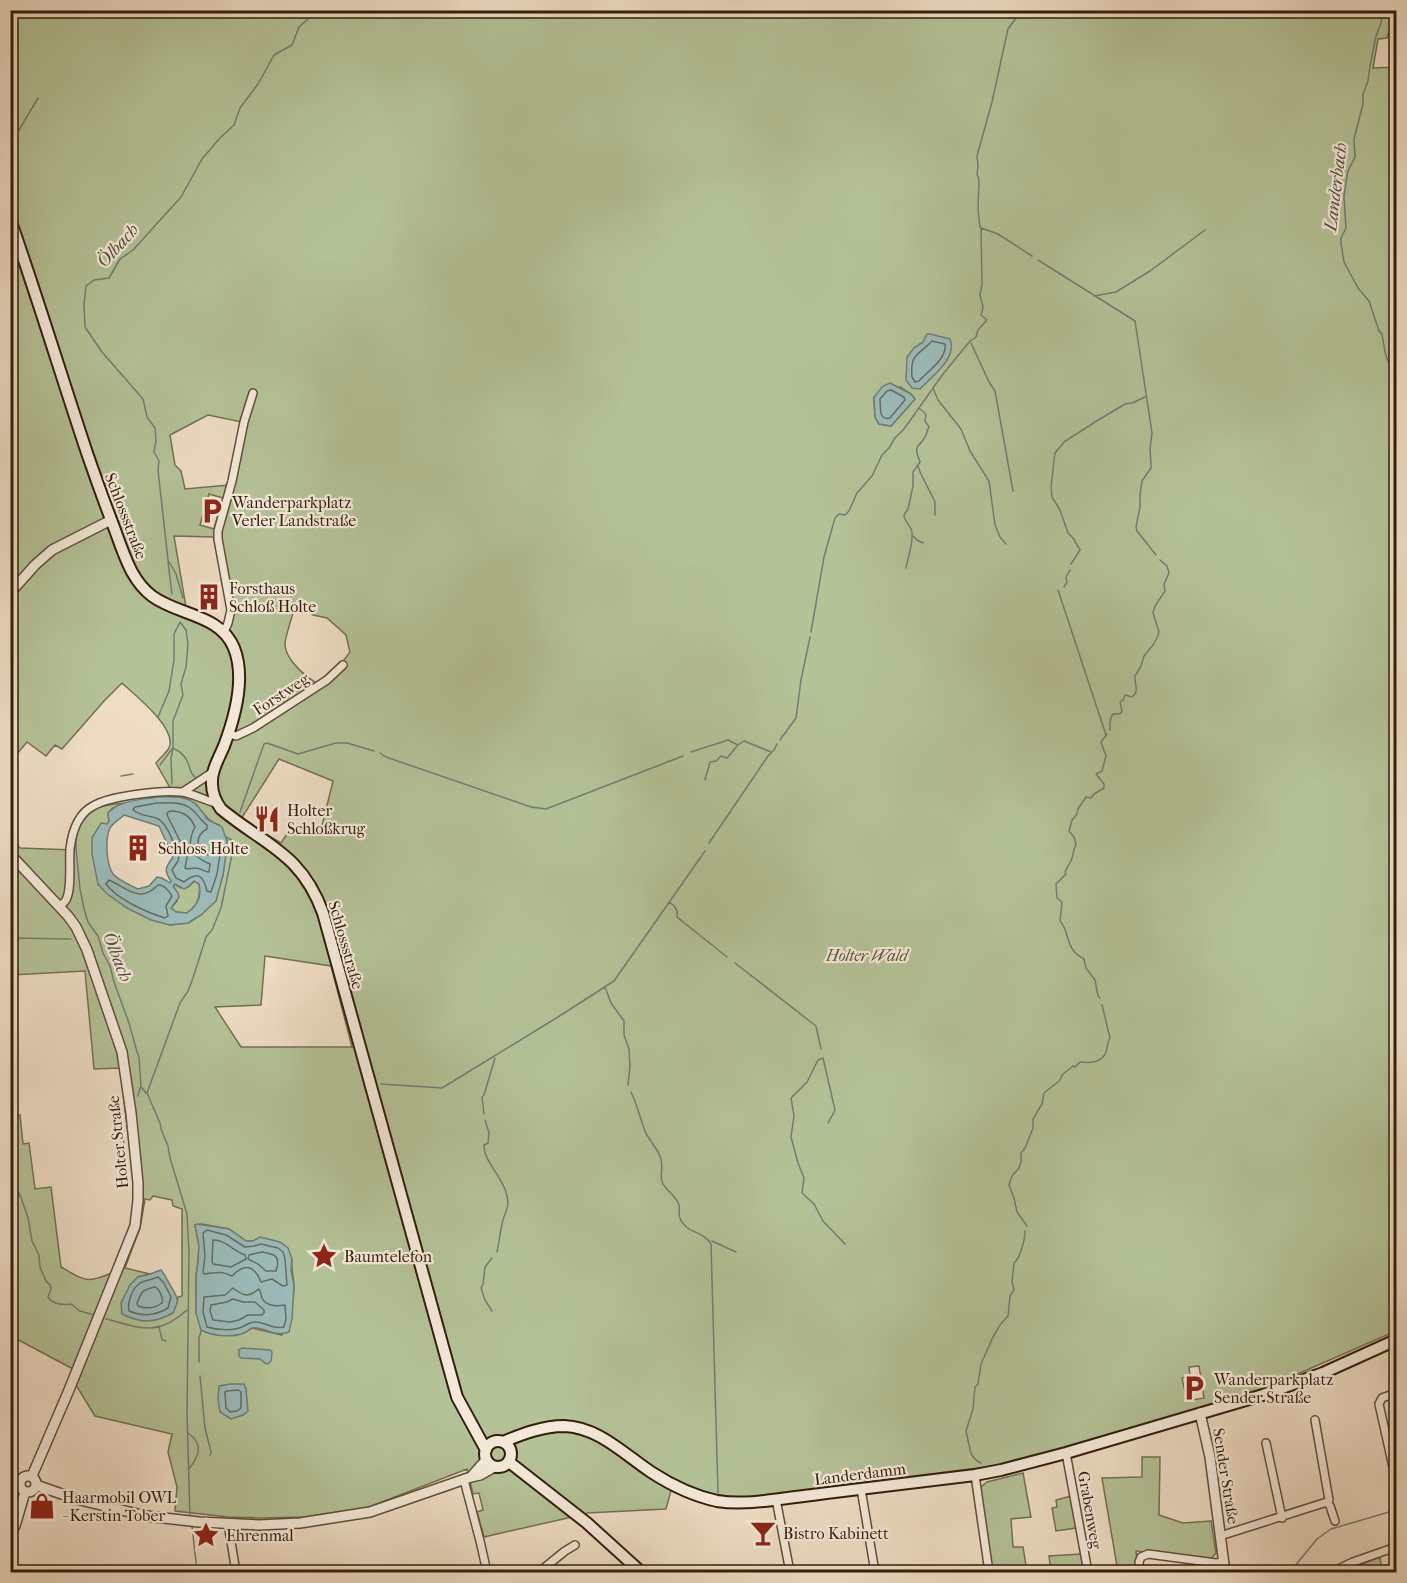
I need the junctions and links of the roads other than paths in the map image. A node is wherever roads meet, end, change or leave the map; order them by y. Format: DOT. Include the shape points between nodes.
graph roads {
  1 [pos="10,219"];
  2 [pos="253,393"];
  3 [pos="111,520"];
  4 [pos="10,593"];
  5 [pos="224,632"];
  6 [pos="343,665"];
  7 [pos="229,734"];
  8 [pos="213,772"];
  9 [pos="183,792"];
  10 [pos="216,803"];
  11 [pos="10,854"];
  12 [pos="60,906"];
  13 [pos="1396,1340"];
  14 [pos="1396,1393"];
  15 [pos="1200,1413"];
  16 [pos="1315,1420"];
  17 [pos="1266,1443"];
  18 [pos="1066,1453"];
  19 [pos="498,1455"];
  20 [pos="1396,1473"];
  21 [pos="975,1475"];
  22 [pos="10,1476"];
  23 [pos="468,1478"];
  24 [pos="20,1480"];
  25 [pos="34,1480"];
  26 [pos="861,1489"];
  27 [pos="25,1492"];
  28 [pos="776,1499"];
  29 [pos="1327,1502"];
  30 [pos="1282,1518"];
  31 [pos="1335,1521"];
  32 [pos="228,1523"];
  33 [pos="10,1533"];
  34 [pos="1220,1536"];
  35 [pos="575,1545"];
  36 [pos="1396,1547"];
  37 [pos="1223,1562"];
  38 [pos="236,1572"];
  39 [pos="487,1572"];
  40 [pos="539,1572"];
  41 [pos="641,1572"];
  42 [pos="790,1572"];
  43 [pos="875,1572"];
  44 [pos="989,1572"];
  45 [pos="1088,1572"];
  46 [pos="1140,1572"];
  47 [pos="1225,1572"];
  48 [pos="1332,1572"];
  1 -- 3 [label="main road, Schlossstraße"];
  2 -- 5 [label="street" via="218,531 231,610"];
  3 -- 4 [label="street" via="52,550"];
  3 -- 5 [label="main road, Schlossstraße" via="141,586 153,597"];
  5 -- 7 [label="main road" via="235,651 239,671 236,710"];
  6 -- 7 [label="street, Forstweg" via="327,680 253,728 236,736"];
  7 -- 8 [label="main road"];
  8 -- 9 [label="street"];
  8 -- 10 [label="main road"];
  9 -- 10 [label="street"];
  9 -- 12 [label="street" via="135,795 93,806 75,827 67,900"];
  10 -- 19 [label="main road, Schlossstraße" via="288,858 318,899 453,1386 472,1427"];
  11 -- 12 [label="street, Holter Straße"];
  12 -- 25 [label="street, Holter Straße" via="87,950 122,1052 138,1200 135,1226"];
  13 -- 15 [label="main road, Sender Straße" via="1323,1373"];
  14 -- 20 [label="street" via="1385,1396 1379,1404"];
  15 -- 18 [label="main road, Landerdamm"];
  15 -- 34 [label="street, Sender Straße"];
  16 -- 29 [label="street"];
  17 -- 30 [label="street"];
  18 -- 21 [label="main road, Landerdamm"];
  18 -- 45 [label="street, Grabenweg"];
  19 -- 23 [label="street"];
  19 -- 28 [label="main road, Landerdamm" via="534,1431 563,1426 603,1438 652,1473 696,1495 742,1503"];
  19 -- 41 [label="main road, Schlossstraße" via="526,1482 558,1498"];
  21 -- 26 [label="main road, Landerdamm"];
  21 -- 44 [label="street"];
  22 -- 24 [label="street"];
  23 -- 32 [label="street" via="370,1512 300,1523"];
  23 -- 39 [label="street"];
  24 -- 25 [label="street" via="24,1476"];
  24 -- 27 [label="street"];
  25 -- 27 [label="street" via="32,1491"];
  25 -- 32 [label="street" via="76,1499 146,1516"];
  26 -- 28 [label="main road, Landerdamm"];
  26 -- 43 [label="street"];
  27 -- 33 [label="street"];
  28 -- 42 [label="street"];
  29 -- 30 [label="street"];
  29 -- 31 [label="street"];
  30 -- 34 [label="street"];
  32 -- 38 [label="street"];
  34 -- 37 [label="street, Sender Straße"];
  35 -- 40 [label="street"];
  36 -- 48 [label="street"];
  37 -- 46 [label="street" via="1148,1554 1141,1557"];
  37 -- 47 [label="street, Sender Straße"];
}
